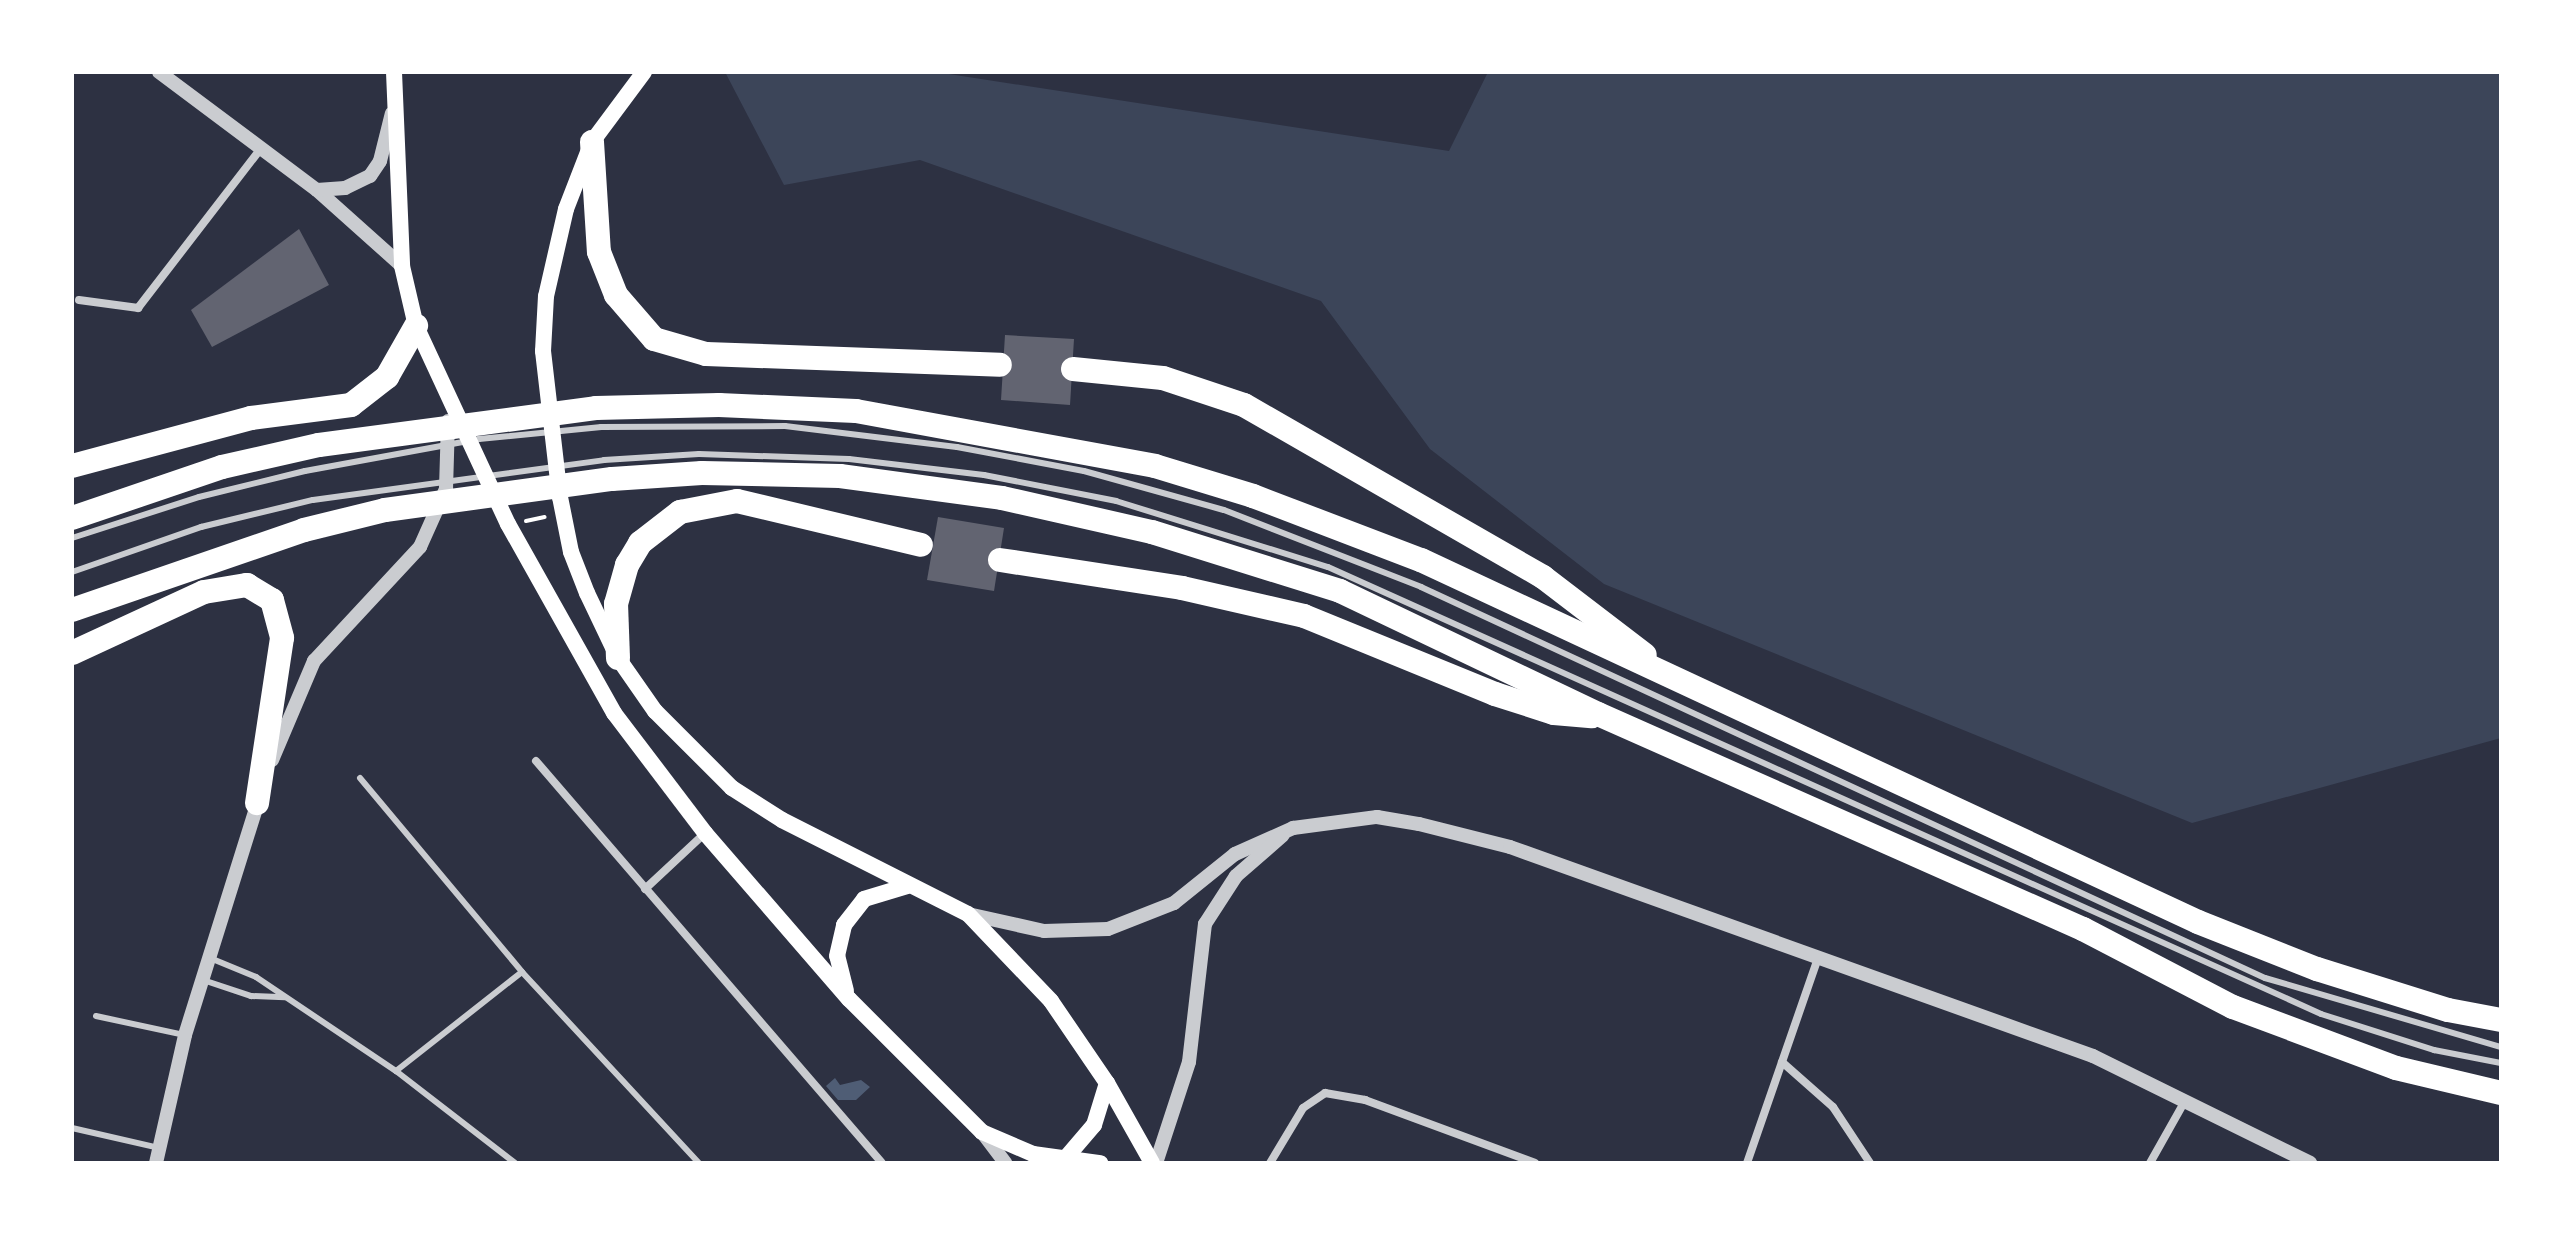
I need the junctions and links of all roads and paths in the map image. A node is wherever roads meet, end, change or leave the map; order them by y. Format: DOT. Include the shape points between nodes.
graph roads {
  1 [pos="159,72"];
  2 [pos="394,72"];
  3 [pos="644,72"];
  4 [pos="394,105"];
  5 [pos="592,142"];
  6 [pos="261,148"];
  7 [pos="317,190"];
  8 [pos="402,266"];
  9 [pos="79,300"];
  10 [pos="416,326"];
  11 [pos="1000,365"];
  12 [pos="1073,369"];
  13 [pos="450,401"];
  14 [pos="599,418"];
  15 [pos="72,466"];
  16 [pos="608,470"];
  17 [pos="388,499"];
  18 [pos="563,514"];
  19 [pos="103,516"];
  20 [pos="72,518"];
  21 [pos="508,524"];
  22 [pos="72,538"];
  23 [pos="921,545"];
  24 [pos="1000,560"];
  25 [pos="72,572"];
  26 [pos="72,610"];
  27 [pos="72,653"];
  28 [pos="618,658"];
  29 [pos="1670,677"];
  30 [pos="1598,714"];
  31 [pos="536,761"];
  32 [pos="360,778"];
  33 [pos="257,803"];
  34 [pos="1293,828"];
  35 [pos="705,833"];
  36 [pos="907,886"];
  37 [pos="645,889"];
  38 [pos="968,914"];
  39 [pos="207,956"];
  40 [pos="1818,958"];
  41 [pos="522,972"];
  42 [pos="201,980"];
  43 [pos="285,997"];
  44 [pos="849,999"];
  45 [pos="96,1016"];
  46 [pos="2501,1020"];
  47 [pos="185,1035"];
  48 [pos="2501,1047"];
  49 [pos="1782,1062"];
  50 [pos="2501,1063"];
  51 [pos="396,1071"];
  52 [pos="1107,1083"];
  53 [pos="2501,1093"];
  54 [pos="2186,1099"];
  55 [pos="72,1128"];
  56 [pos="982,1132"];
  57 [pos="159,1148"];
  58 [pos="1064,1160"];
  59 [pos="156,1163"];
  60 [pos="515,1163"];
  61 [pos="699,1163"];
  62 [pos="882,1163"];
  63 [pos="1005,1163"];
  64 [pos="1100,1163"];
  65 [pos="1154,1163"];
  66 [pos="1270,1163"];
  67 [pos="1535,1163"];
  68 [pos="1747,1163"];
  69 [pos="1870,1163"];
  70 [pos="2150,1163"];
  71 [pos="2310,1163"];
  1 -- 6 [label="street"];
  2 -- 4 [label="main road"];
  3 -- 5 [label="main road"];
  4 -- 7 [label="street" via="380,161 370,176 345,188"];
  4 -- 8 [label="main road"];
  5 -- 11 [label="highway" via="599,252 616,295 634,322 654,339 706,354"];
  5 -- 18 [label="main road" via="566,209 546,296 546,390"];
  6 -- 7 [label="street"];
  6 -- 9 [label="street" via="138,308"];
  7 -- 8 [label="street"];
  8 -- 10 [label="main road"];
  10 -- 13 [label="main road"];
  10 -- 15 [label="highway" via="387,377 351,405 251,418"];
  12 -- 29 [label="highway" via="1163,378 1244,405 1543,577"];
  13 -- 21 [label="main road"];
  13 -- 33 [label="street" via="446,489 433,521 420,547 389,585 314,661 292,704"];
  14 -- 19 [label="lane" via="383,456"];
  14 -- 19 [label="highway" via="403,433 222,467"];
  14 -- 29 [label="highway" via="719,405 856,411 1155,466 1253,496 1421,560"];
  14 -- 48 [label="lane" via="871,435 1084,471 1224,510 1421,587 2265,978"];
  16 -- 17 [label="highway"];
  16 -- 30 [label="highway" via="840,476 1002,498 1152,532 1340,591"];
  16 -- 50 [label="lane" via="699,454 849,459 998,478 1116,501 1218,529 1328,567 1504,644 2321,1014 2434,1050"];
  17 -- 25 [label="lane" via="201,527"];
  17 -- 26 [label="highway"];
  18 -- 21 [label="path"];
  18 -- 28 [label="main road" via="571,552"];
  19 -- 20 [label="highway"];
  19 -- 22 [label="lane"];
  21 -- 35 [label="main road" via="614,713"];
  23 -- 28 [label="highway" via="737,501 680,512 640,543 627,565 616,604"];
  24 -- 30 [label="highway" via="1182,588 1304,616 1495,694 1562,714"];
  27 -- 33 [label="highway" via="222,588 247,585 272,600 282,638"];
  28 -- 36 [label="main road" via="655,711 732,788"];
  29 -- 46 [label="highway" via="2198,922 2317,969 2448,1010"];
  30 -- 53 [label="highway" via="2083,929 2233,1007 2396,1068"];
  31 -- 37 [label="street"];
  32 -- 41 [label="lane"];
  33 -- 39 [label="street"];
  34 -- 38 [label="street" via="1235,854 1174,903 1108,929 1044,931"];
  34 -- 40 [label="street" via="1377,817 1419,824 1510,847"];
  34 -- 65 [label="street" via="1236,876 1205,924 1189,1062"];
  35 -- 37 [label="street"];
  35 -- 44 [label="main road"];
  36 -- 38 [label="main road"];
  36 -- 44 [label="main road" via="864,899 844,925 837,956"];
  37 -- 62 [label="street"];
  38 -- 52 [label="main road" via="1051,1001"];
  39 -- 42 [label="street"];
  39 -- 43 [label="lane" via="256,977"];
  40 -- 49 [label="street"];
  40 -- 54 [label="street" via="2093,1056"];
  41 -- 51 [label="lane"];
  41 -- 61 [label="lane"];
  42 -- 43 [label="lane" via="251,996"];
  42 -- 47 [label="street"];
  43 -- 51 [label="lane"];
  44 -- 56 [label="main road"];
  45 -- 47 [label="lane"];
  47 -- 57 [label="street"];
  49 -- 68 [label="street"];
  49 -- 69 [label="street" via="1833,1107"];
  51 -- 60 [label="lane"];
  52 -- 58 [label="main road" via="1094,1125"];
  52 -- 65 [label="main road"];
  54 -- 70 [label="street"];
  54 -- 71 [label="street"];
  55 -- 57 [label="lane"];
  56 -- 58 [label="main road" via="1033,1154"];
  56 -- 63 [label="street"];
  57 -- 59 [label="street"];
  58 -- 64 [label="main road"];
  66 -- 67 [label="street" via="1303,1108 1325,1093 1365,1100"];
}
